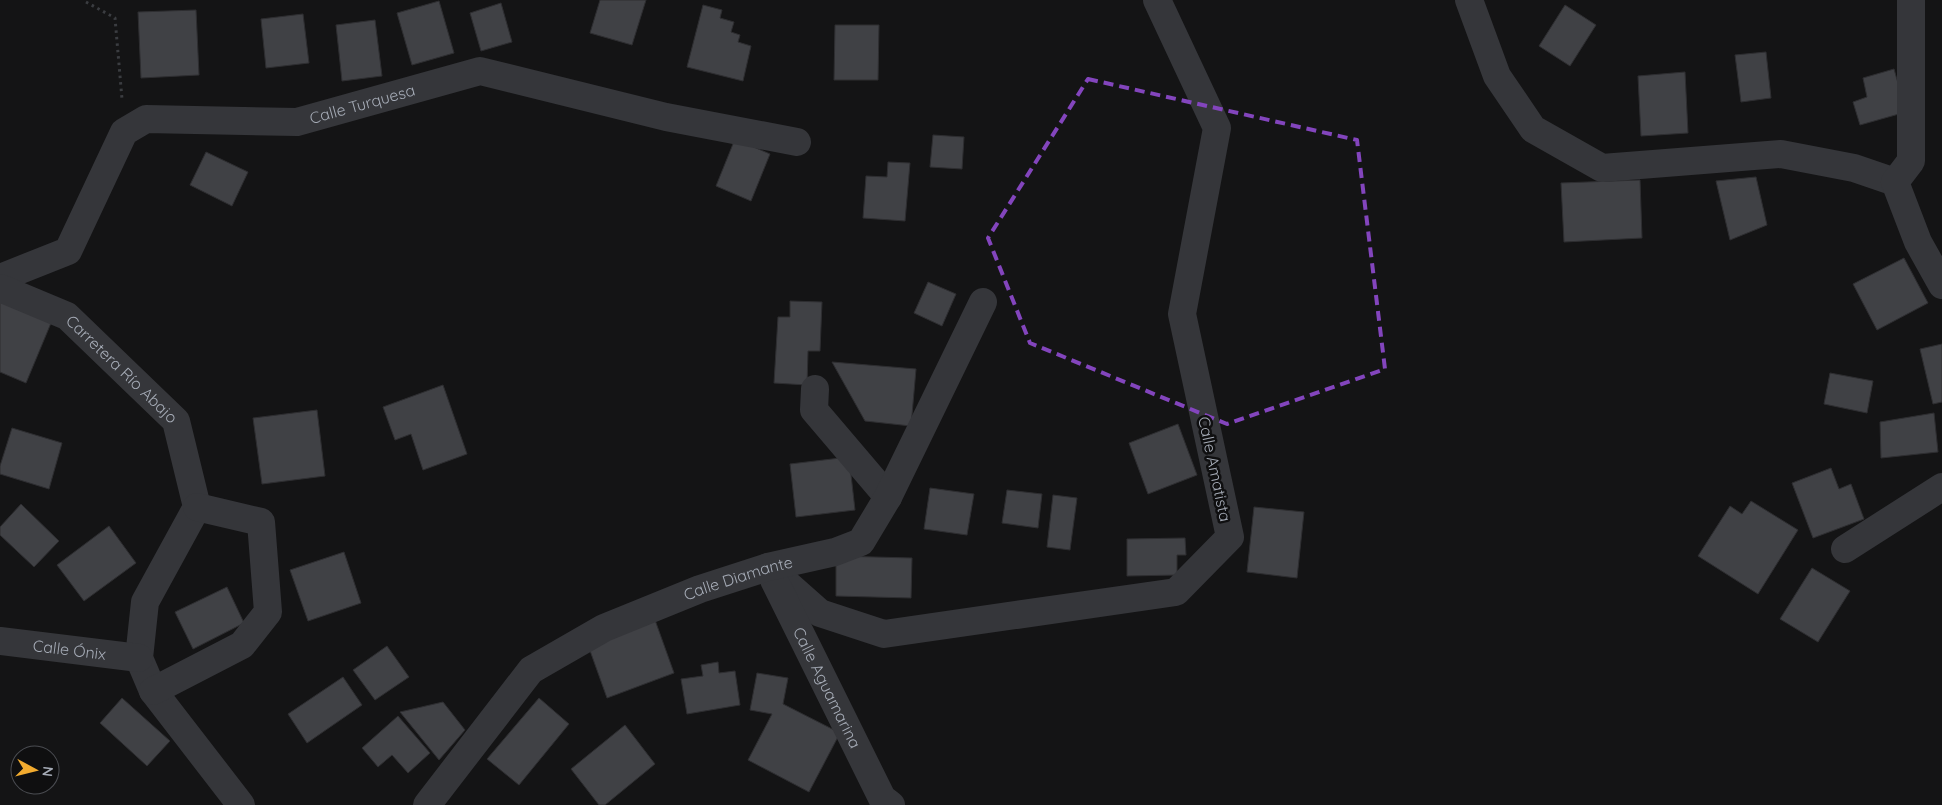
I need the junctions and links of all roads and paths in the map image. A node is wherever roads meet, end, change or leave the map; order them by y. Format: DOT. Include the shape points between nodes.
graph roads {
  1 [pos="1158,0"];
  2 [pos="1469,0"];
  3 [pos="1911,0"];
  4 [pos="86,2"];
  5 [pos="124,132"];
  6 [pos="798,142"];
  7 [pos="1895,182"];
  8 [pos="0,278"];
  9 [pos="1942,285"];
  10 [pos="0,288"];
  11 [pos="983,302"];
  12 [pos="815,389"];
  13 [pos="1942,487"];
  14 [pos="888,497"];
  15 [pos="197,507"];
  16 [pos="1846,549"];
  17 [pos="768,567"];
  18 [pos="0,642"];
  19 [pos="139,658"];
  20 [pos="153,691"];
  21 [pos="241,805"];
  22 [pos="426,805"];
  23 [pos="891,805"];
  1 -- 17 [label="street, Calle Amatista" via="1217,128 1182,314 1230,537 1176,592 884,634 820,613"];
  2 -- 7 [label="street" via="1497,76 1533,129 1602,168 1781,154 1854,168"];
  3 -- 7 [label="street" via="1911,161"];
  4 -- 5 [label="path" via="115,18"];
  5 -- 6 [label="street, Calle Turquesa" via="146,119 297,122 480,71 666,117"];
  5 -- 8 [label="street" via="68,251"];
  7 -- 9 [label="street" via="1918,242"];
  10 -- 15 [label="street, Carretera Río Abajo" via="67,316 176,422"];
  11 -- 14 [label="street, Calle Diamante"];
  12 -- 14 [label="street" via="814,410"];
  13 -- 16 [label="street"];
  14 -- 17 [label="street, Calle Diamante" via="861,542 835,552"];
  15 -- 19 [label="street" via="145,602"];
  15 -- 20 [label="street" via="261,522 268,612 242,645"];
  17 -- 22 [label="street, Calle Diamante" via="700,589 604,628 531,670"];
  17 -- 23 [label="street, Calle Aguamarina" via="882,798"];
  18 -- 19 [label="street, Calle Ónix"];
  19 -- 20 [label="street"];
  20 -- 21 [label="street"];
}
